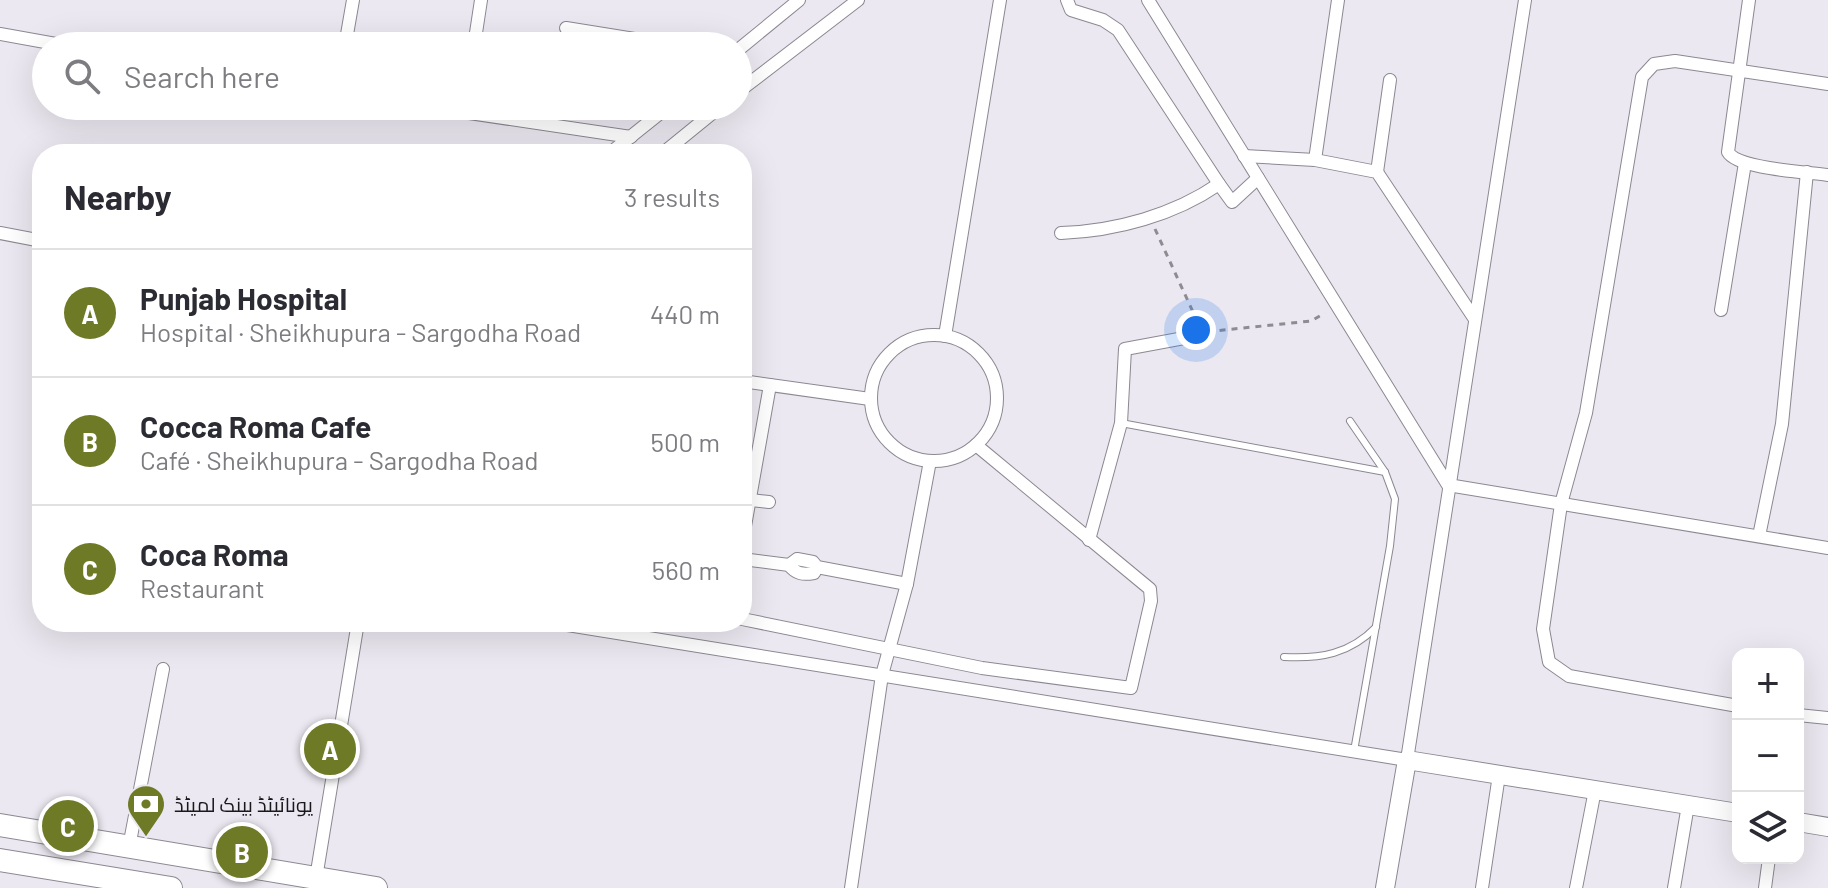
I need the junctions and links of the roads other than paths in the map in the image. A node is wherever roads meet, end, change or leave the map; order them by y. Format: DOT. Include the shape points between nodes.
graph roads {
  1 [pos="353,0"];
  2 [pos="481,0"];
  3 [pos="799,0"];
  4 [pos="858,0"];
  5 [pos="1000,0"];
  6 [pos="1067,0"];
  7 [pos="1148,0"];
  8 [pos="1338,0"];
  9 [pos="1525,0"];
  10 [pos="1749,0"];
  11 [pos="566,28"];
  12 [pos="347,32"];
  13 [pos="476,32"];
  14 [pos="591,32"];
  15 [pos="0,34"];
  16 [pos="752,39"];
  17 [pos="32,40"];
  18 [pos="1738,72"];
  19 [pos="1390,80"];
  20 [pos="752,81"];
  21 [pos="1828,84"];
  22 [pos="530,120"];
  23 [pos="652,120"];
  24 [pos="704,120"];
  25 [pos="631,137"];
  26 [pos="622,144"];
  27 [pos="674,144"];
  28 [pos="1244,156"];
  29 [pos="1315,160"];
  30 [pos="1745,163"];
  31 [pos="1377,172"];
  32 [pos="1807,172"];
  33 [pos="1828,175"];
  34 [pos="1258,178"];
  35 [pos="1219,184"];
  36 [pos="0,233"];
  37 [pos="1061,233"];
  38 [pos="32,239"];
  39 [pos="1721,310"];
  40 [pos="1474,318"];
  41 [pos="1198,323"];
  42 [pos="945,336"];
  43 [pos="752,382"];
  44 [pos="770,385"];
  45 [pos="870,399"];
  46 [pos="1350,421"];
  47 [pos="1121,423"];
  48 [pos="976,445"];
  49 [pos="930,461"];
  50 [pos="752,470"];
  51 [pos="1385,472"];
  52 [pos="1448,485"];
  53 [pos="752,500"];
  54 [pos="769,502"];
  55 [pos="1561,504"];
  56 [pos="1759,536"];
  57 [pos="1089,540"];
  58 [pos="1828,548"];
  59 [pos="752,560"];
  60 [pos="907,584"];
  61 [pos="752,621"];
  62 [pos="1376,627"];
  63 [pos="356,632"];
  64 [pos="612,632"];
  65 [pos="892,648"];
  66 [pos="1284,657"];
  67 [pos="163,669"];
  68 [pos="882,675"];
  69 [pos="1732,705"];
  70 [pos="1804,716"];
  71 [pos="1828,718"];
  72 [pos="1354,751"];
  73 [pos="1407,760"];
  74 [pos="1499,775"];
  75 [pos="1595,790"];
  76 [pos="1688,805"];
  77 [pos="1732,812"];
  78 [pos="1804,823"];
  79 [pos="0,825"];
  80 [pos="1828,827"];
  81 [pos="129,847"];
  82 [pos="0,860"];
  83 [pos="1768,864"];
  84 [pos="302,881"];
  85 [pos="340,885"];
  86 [pos="171,888"];
  87 [pos="376,888"];
  88 [pos="851,888"];
  89 [pos="1385,888"];
  90 [pos="1482,888"];
  91 [pos="1576,888"];
  92 [pos="1674,888"];
  93 [pos="1765,888"];
  1 -- 12 [label="street"];
  2 -- 13 [label="street"];
  3 -- 16 [label="street"];
  4 -- 20 [label="street"];
  5 -- 42 [label="street"];
  6 -- 35 [label="street" via="1071,10 1118,30"];
  7 -- 28 [label="street"];
  8 -- 29 [label="street"];
  9 -- 40 [label="street"];
  10 -- 18 [label="street"];
  11 -- 14 [label="street"];
  15 -- 17 [label="street"];
  18 -- 21 [label="street"];
  18 -- 30 [label="street" via="1727,144 1731,158"];
  18 -- 55 [label="street" via="1663,61 1639,82 1586,413"];
  19 -- 31 [label="street"];
  22 -- 25 [label="street"];
  23 -- 25 [label="street"];
  24 -- 27 [label="street"];
  25 -- 26 [label="street"];
  28 -- 29 [label="street"];
  28 -- 34 [label="street"];
  29 -- 31 [label="street"];
  30 -- 32 [label="street"];
  30 -- 39 [label="street"];
  31 -- 40 [label="street"];
  32 -- 33 [label="street"];
  32 -- 56 [label="street" via="1782,424"];
  34 -- 35 [label="street" via="1232,202"];
  34 -- 52 [label="street"];
  35 -- 37 [label="street" via="1195,201 1150,218"];
  36 -- 38 [label="street"];
  40 -- 52 [label="street"];
  41 -- 47 [label="street" via="1195,336 1125,349"];
  42 -- 45 [label="street" via="916,337 890,352 874,376"];
  42 -- 48 [label="street" via="972,348 996,384 996,413"];
  43 -- 44 [label="street"];
  44 -- 45 [label="street"];
  44 -- 50 [label="street"];
  45 -- 49 [label="street" via="874,419 890,444 915,459"];
  46 -- 51 [label="lane"];
  47 -- 51 [label="lane"];
  47 -- 57 [label="street"];
  48 -- 49 [label="street" via="959,457"];
  48 -- 57 [label="street"];
  49 -- 60 [label="street"];
  51 -- 62 [label="lane" via="1395,499"];
  52 -- 55 [label="street"];
  52 -- 73 [label="street"];
  53 -- 54 [label="street"];
  55 -- 56 [label="street"];
  55 -- 69 [label="street" via="1543,629 1549,662 1569,676"];
  56 -- 58 [label="street"];
  57 -- 65 [label="street" via="1152,594 1131,688 982,668"];
  59 -- 60 [label="street" via="789,565 805,560 817,567"];
  60 -- 65 [label="street"];
  61 -- 65 [label="street"];
  62 -- 66 [label="lane" via="1344,651"];
  62 -- 72 [label="lane"];
  63 -- 84 [label="street"];
  64 -- 68 [label="street"];
  65 -- 68 [label="street"];
  67 -- 81 [label="street"];
  68 -- 72 [label="street"];
  68 -- 88 [label="street"];
  70 -- 71 [label="street"];
  72 -- 73 [label="street"];
  73 -- 74 [label="street"];
  73 -- 89 [label="street"];
  74 -- 75 [label="street"];
  74 -- 90 [label="street"];
  75 -- 76 [label="street"];
  75 -- 91 [label="street"];
  76 -- 77 [label="street"];
  76 -- 92 [label="street"];
  78 -- 80 [label="street"];
  79 -- 81 [label="highway"];
  81 -- 84 [label="highway"];
  82 -- 86 [label="highway"];
  83 -- 93 [label="street"];
  84 -- 85 [label="highway"];
  85 -- 87 [label="highway"];
}
